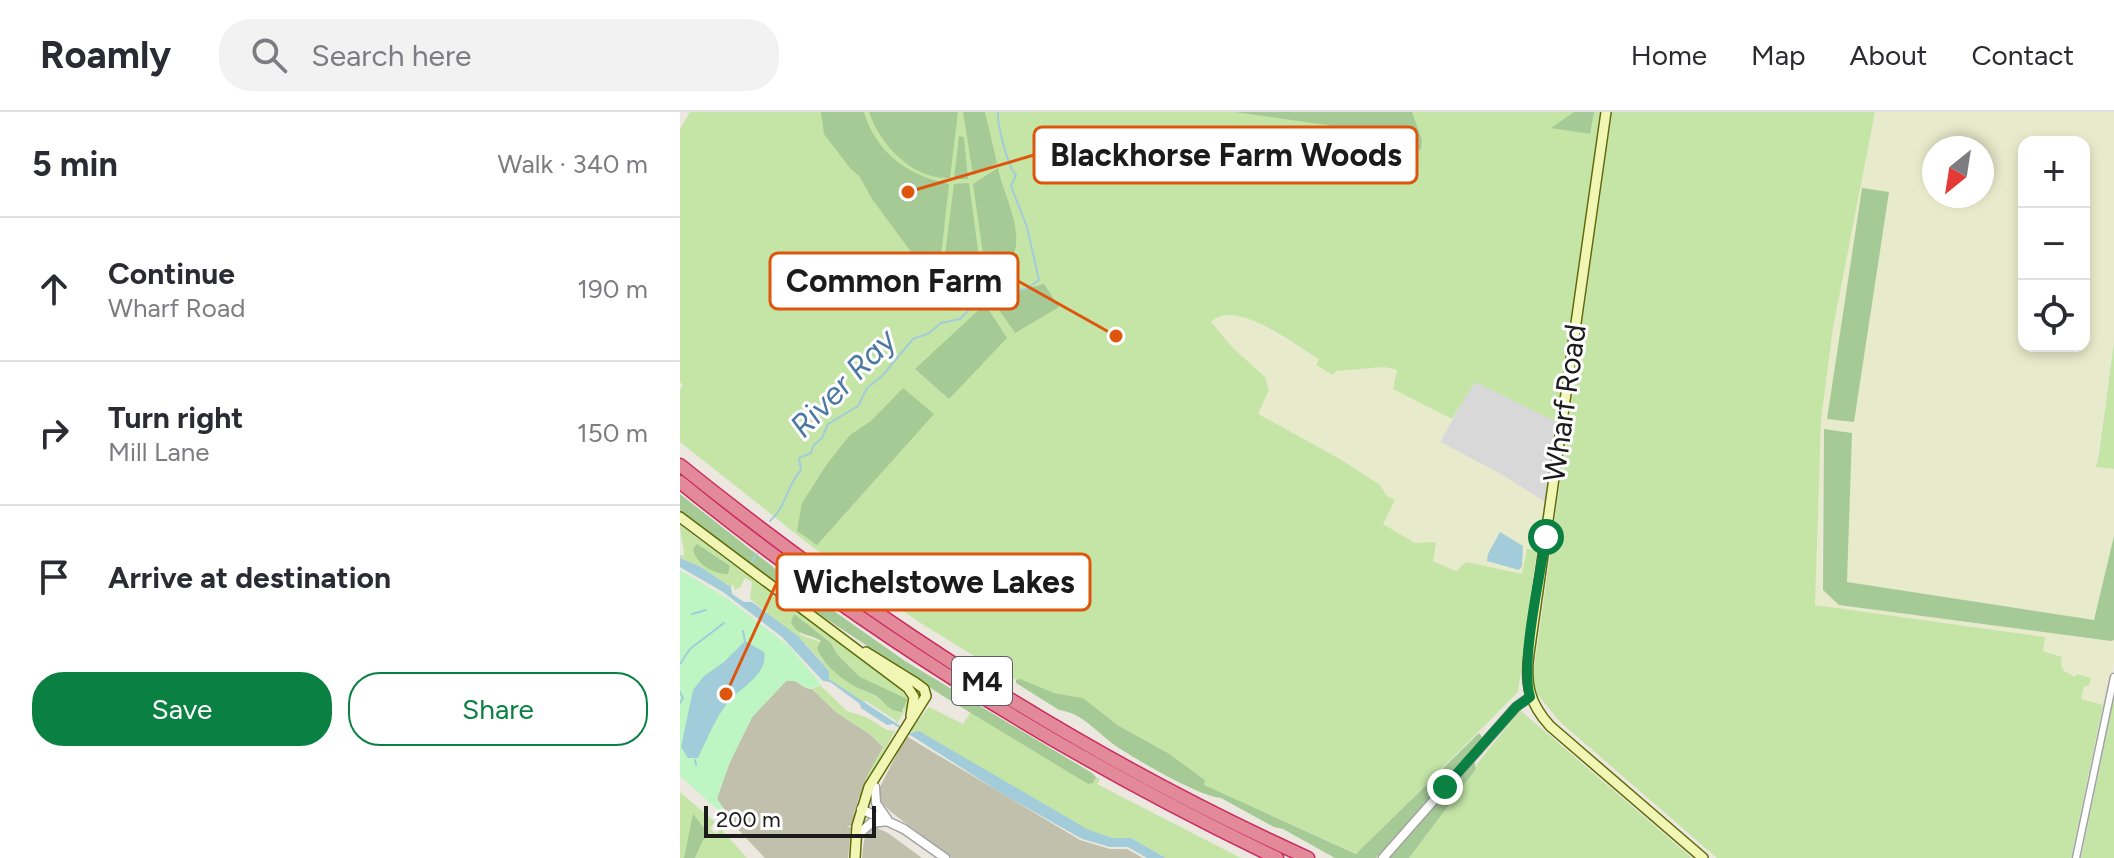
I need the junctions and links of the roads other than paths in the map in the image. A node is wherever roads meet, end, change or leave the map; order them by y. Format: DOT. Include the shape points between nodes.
graph roads {
  1 [pos="1606,112"];
  2 [pos="680,465"];
  3 [pos="680,482"];
  4 [pos="680,517"];
  5 [pos="859,649"];
  6 [pos="2114,677"];
  7 [pos="1530,697"];
  8 [pos="911,716"];
  9 [pos="879,772"];
  10 [pos="875,787"];
  11 [pos="864,810"];
  12 [pos="888,821"];
  13 [pos="859,834"];
  14 [pos="855,858"];
  15 [pos="945,858"];
  16 [pos="1277,858"];
  17 [pos="1308,858"];
  18 [pos="1383,858"];
  19 [pos="1703,858"];
  20 [pos="2076,858"];
  1 -- 7 [label="main road, Wharf Road" via="1528,662"];
  2 -- 17 [label="highway, M4" via="792,552 951,663 1127,767"];
  3 -- 16 [label="highway, M4" via="796,572 981,697 1120,779"];
  4 -- 5 [label="main road"];
  5 -- 8 [label="main road" via="911,691"];
  5 -- 8 [label="main road" via="924,689 925,699"];
  6 -- 20 [label="street"];
  7 -- 18 [label="street"];
  7 -- 19 [label="main road" via="1554,730"];
  8 -- 9 [label="main road"];
  9 -- 10 [label="main road"];
  9 -- 11 [label="main road"];
  10 -- 11 [label="main road"];
  10 -- 12 [label="street" via="876,803"];
  11 -- 12 [label="street"];
  11 -- 13 [label="main road"];
  12 -- 13 [label="street" via="871,823"];
  12 -- 15 [label="street"];
  13 -- 14 [label="main road"];
}
